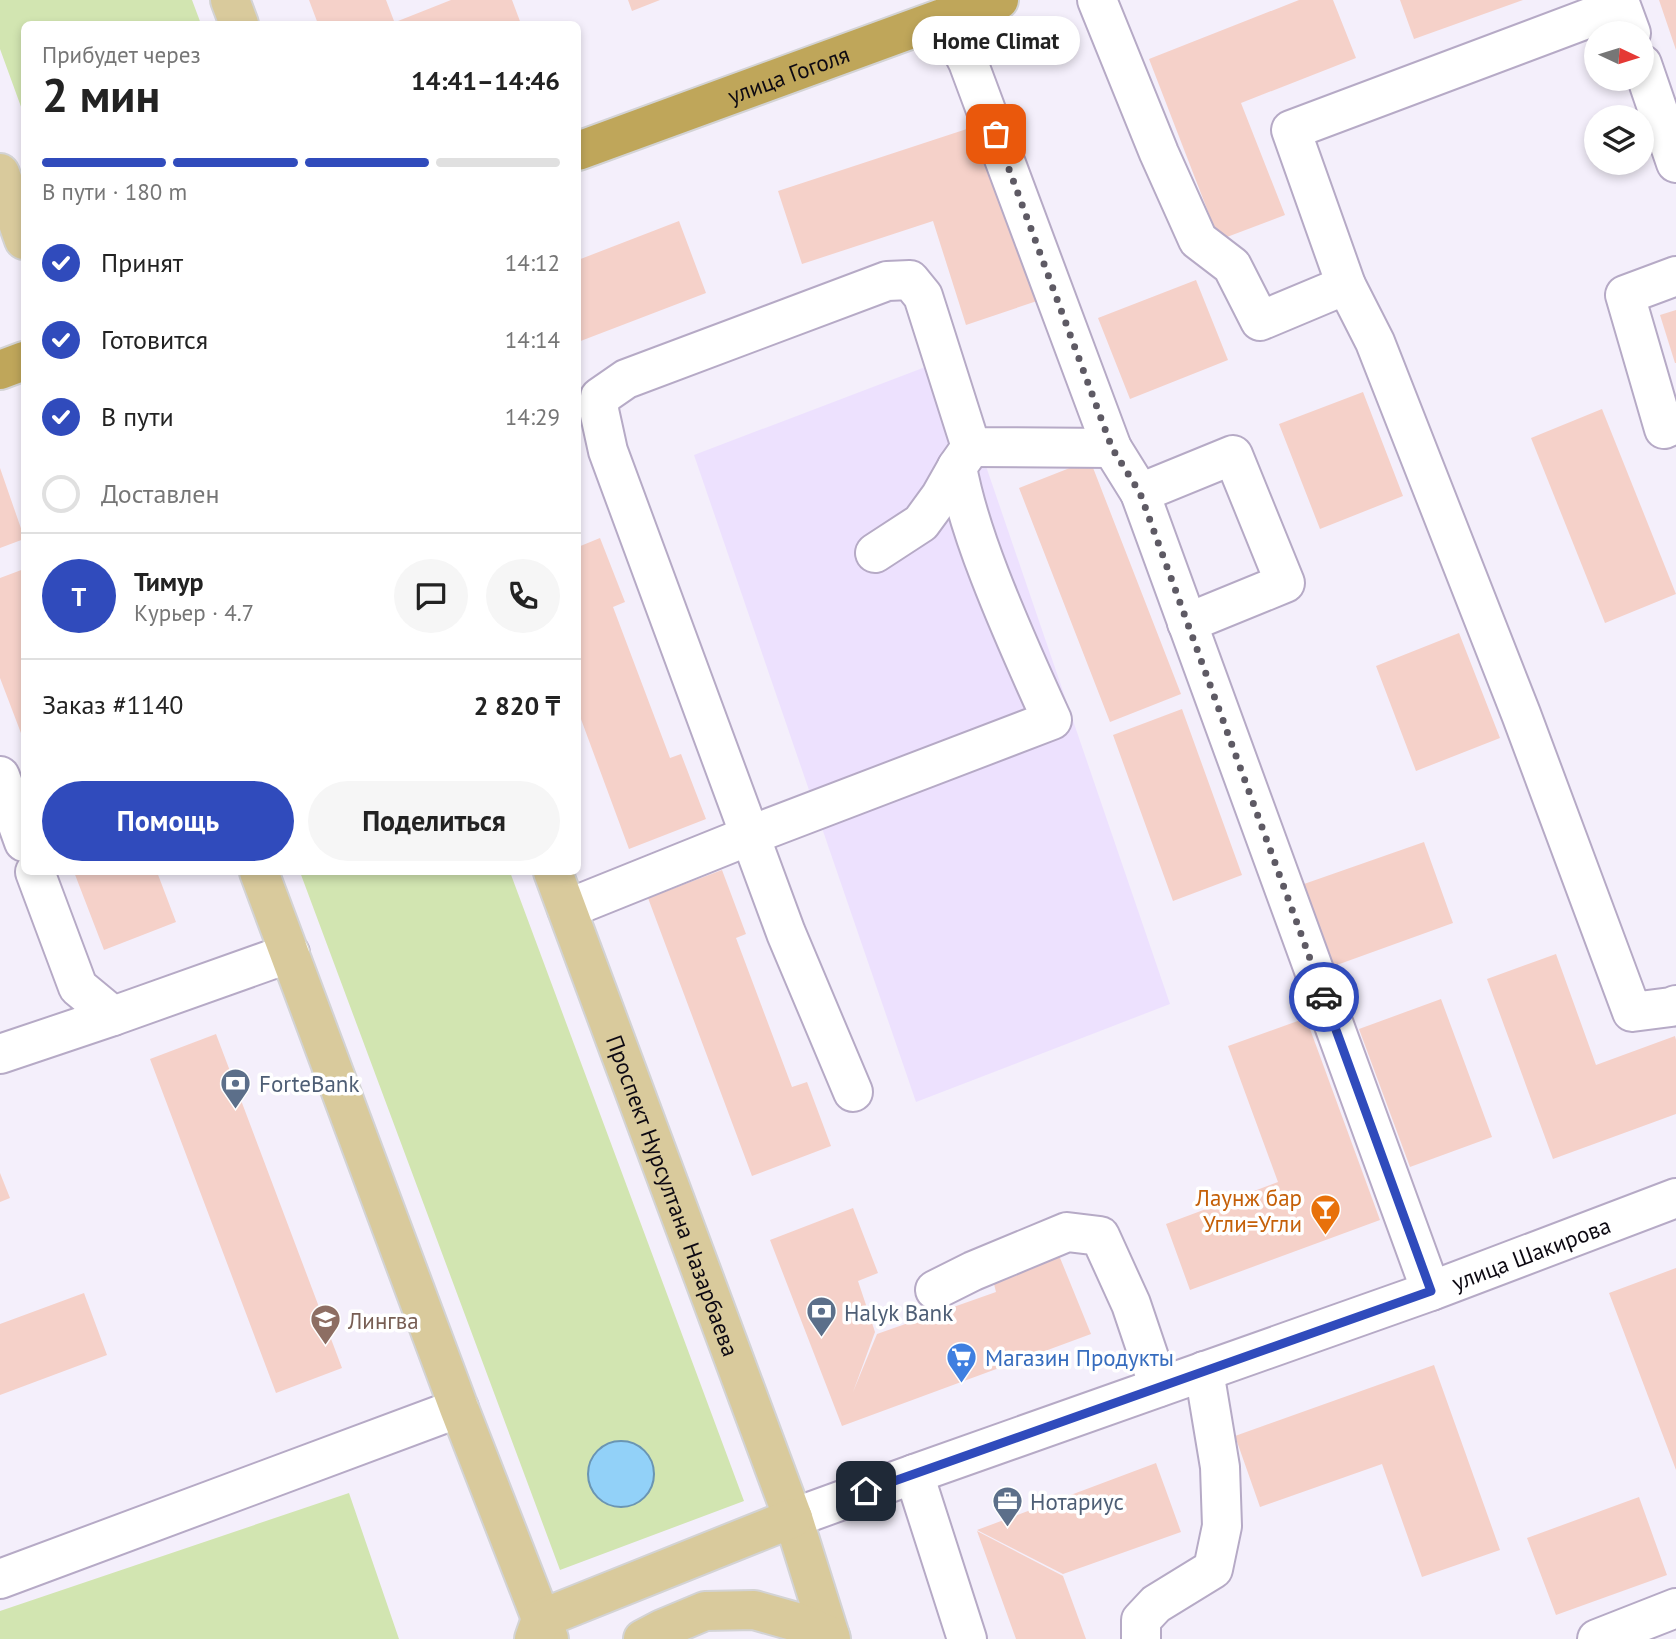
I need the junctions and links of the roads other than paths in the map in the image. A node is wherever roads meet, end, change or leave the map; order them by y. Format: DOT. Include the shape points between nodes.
graph roads {
  1 [pos="230,0"];
  2 [pos="999,0"];
  3 [pos="1097,0"];
  4 [pos="945,17"];
  5 [pos="238,21"];
  6 [pos="1627,21"];
  7 [pos="1651,91"];
  8 [pos="581,150"];
  9 [pos="1676,163"];
  10 [pos="0,173"];
  11 [pos="21,232"];
  12 [pos="1676,276"];
  13 [pos="1346,285"];
  14 [pos="21,361"];
  15 [pos="0,370"];
  16 [pos="1676,424"];
  17 [pos="1112,448"];
  18 [pos="964,457"];
  19 [pos="1140,493"];
  20 [pos="875,553"];
  21 [pos="1187,623"];
  22 [pos="0,776"];
  23 [pos="21,834"];
  24 [pos="751,835"];
  25 [pos="37,875"];
  26 [pos="260,875"];
  27 [pos="554,875"];
  28 [pos="567,909"];
  29 [pos="290,953"];
  30 [pos="1676,1005"];
  31 [pos="113,1016"];
  32 [pos="0,1054"];
  33 [pos="853,1093"];
  34 [pos="1676,1198"];
  35 [pos="935,1290"];
  36 [pos="1431,1291"];
  37 [pos="1204,1371"];
  38 [pos="1159,1387"];
  39 [pos="459,1408"];
  40 [pos="914,1474"];
  41 [pos="793,1518"];
  42 [pos="0,1579"];
  43 [pos="1676,1608"];
  44 [pos="541,1632"];
  45 [pos="830,1637"];
  46 [pos="643,1639"];
  47 [pos="967,1639"];
  48 [pos="1141,1639"];
  49 [pos="1597,1639"];
  1 -- 5 [label="main road"];
  2 -- 4 [label="highway, улица Гоголя"];
  3 -- 13 [label="street" via="1198,240 1232,266 1260,321"];
  4 -- 8 [label="highway, улица Гоголя"];
  4 -- 17 [label="street" via="973,74"];
  6 -- 13 [label="street" via="1621,6 1291,130"];
  7 -- 9 [label="street"];
  10 -- 11 [label="main road"];
  12 -- 16 [label="street" via="1625,295 1664,429"];
  13 -- 30 [label="street" via="1380,355 1632,1012"];
  14 -- 15 [label="highway"];
  17 -- 18 [label="street"];
  17 -- 19 [label="street"];
  18 -- 20 [label="street" via="921,523"];
  18 -- 24 [label="street" via="962,492 973,530 1013,636 1052,719"];
  18 -- 24 [label="street" via="923,296 910,280 887,281 835,300 626,379 600,397 608,451"];
  19 -- 21 [label="street"];
  19 -- 21 [label="street" via="1233,455 1285,583"];
  21 -- 36 [label="street"];
  22 -- 23 [label="street"];
  24 -- 28 [label="street"];
  24 -- 33 [label="street"];
  25 -- 31 [label="street" via="78,987"];
  26 -- 29 [label="main road"];
  27 -- 28 [label="main road, Проспект Нурсултана Назарбаева"];
  28 -- 41 [label="main road, Проспект Нурсултана Назарбаева"];
  29 -- 31 [label="street"];
  29 -- 39 [label="main road"];
  31 -- 32 [label="street"];
  34 -- 36 [label="street, улица Шакирова"];
  35 -- 38 [label="street" via="1067,1232 1100,1236 1131,1304"];
  36 -- 37 [label="street, улица Шакирова"];
  37 -- 38 [label="street, улица Шакирова"];
  37 -- 48 [label="street" via="1220,1467 1222,1526 1213,1569 1156,1604 1141,1620"];
  38 -- 40 [label="street, улица Шакирова"];
  39 -- 42 [label="street"];
  39 -- 44 [label="main road"];
  40 -- 41 [label="street, улица Шакирова"];
  40 -- 47 [label="street"];
  41 -- 44 [label="main road"];
  41 -- 45 [label="main road, Проспект Нурсултана Назарбаева"];
  43 -- 49 [label="street"];
  45 -- 46 [label="main road, Проспект Нурсултана Назарбаева" via="754,1610 705,1611"];
}
